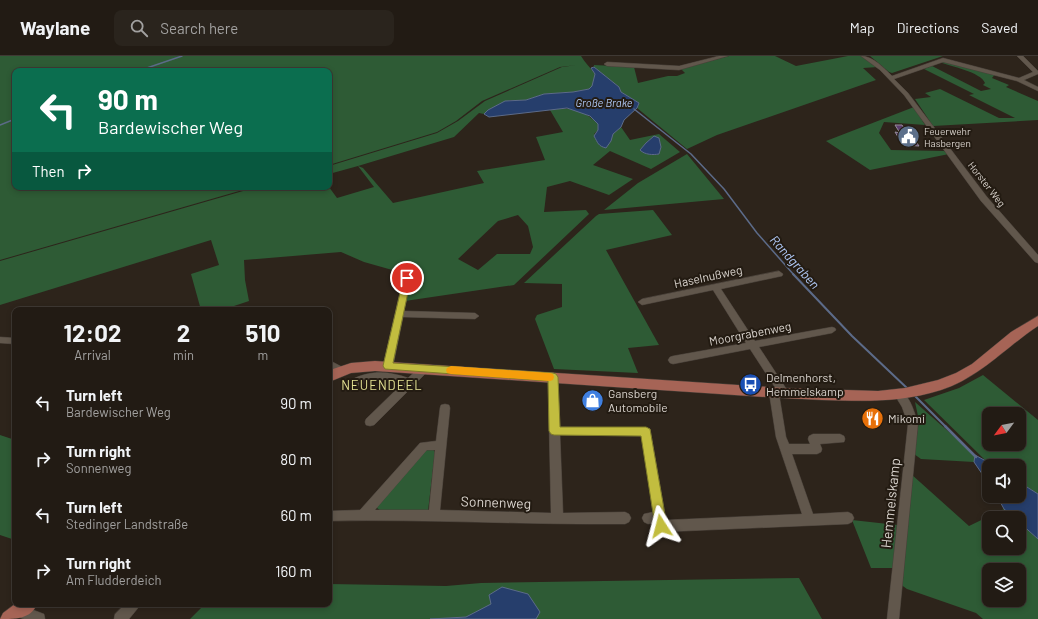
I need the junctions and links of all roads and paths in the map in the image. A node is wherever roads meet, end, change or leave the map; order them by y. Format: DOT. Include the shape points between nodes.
graph roads {
  1 [pos="725,56"];
  2 [pos="864,56"];
  3 [pos="1020,56"];
  4 [pos="607,64"];
  5 [pos="1038,74"];
  6 [pos="892,79"];
  7 [pos="1019,80"];
  8 [pos="1038,89"];
  9 [pos="1038,260"];
  10 [pos="779,274"];
  11 [pos="407,278"];
  12 [pos="715,287"];
  13 [pos="642,302"];
  14 [pos="400,314"];
  15 [pos="475,316"];
  16 [pos="1038,320"];
  17 [pos="832,330"];
  18 [pos="0,340"];
  19 [pos="12,341"];
  20 [pos="752,345"];
  21 [pos="673,360"];
  22 [pos="332,366"];
  23 [pos="388,366"];
  24 [pos="424,368"];
  25 [pos="341,371"];
  26 [pos="332,376"];
  27 [pos="553,377"];
  28 [pos="354,383"];
  29 [pos="410,383"];
  30 [pos="779,392"];
  31 [pos="906,393"];
  32 [pos="445,408"];
  33 [pos="370,422"];
  34 [pos="554,431"];
  35 [pos="840,439"];
  36 [pos="440,445"];
  37 [pos="785,449"];
  38 [pos="364,514"];
  39 [pos="434,515"];
  40 [pos="332,516"];
  41 [pos="625,518"];
  42 [pos="848,518"];
  43 [pos="557,519"];
  44 [pos="808,519"];
  45 [pos="131,607"];
  46 [pos="19,611"];
  47 [pos="40,619"];
  48 [pos="120,619"];
  49 [pos="893,619"];
  1 -- 4 [label="street" via="679,68"];
  2 -- 6 [label="street, Horster Weg"];
  3 -- 5 [label="street"];
  5 -- 7 [label="street"];
  6 -- 7 [label="street" via="939,61 948,61"];
  6 -- 9 [label="street, Horster Weg" via="984,199"];
  7 -- 8 [label="street"];
  10 -- 12 [label="street, Haselnußweg"];
  11 -- 14 [label="street"];
  12 -- 13 [label="street, Haselnußweg"];
  12 -- 20 [label="street"];
  14 -- 15 [label="street"];
  14 -- 23 [label="street"];
  16 -- 31 [label="main road" via="960,377"];
  17 -- 20 [label="street, Moorgrabenweg"];
  18 -- 19 [label="street"];
  20 -- 21 [label="street, Moorgrabenweg"];
  20 -- 30 [label="street"];
  22 -- 25 [label="street"];
  23 -- 24 [label="main road"];
  23 -- 25 [label="main road" via="362,366"];
  24 -- 27 [label="main road"];
  24 -- 29 [label="street"];
  25 -- 26 [label="main road"];
  27 -- 30 [label="main road"];
  27 -- 34 [label="street"];
  28 -- 29 [label="street" via="364,377 375,376 395,377"];
  29 -- 33 [label="street"];
  30 -- 31 [label="main road" via="859,396"];
  30 -- 37 [label="street" via="781,437"];
  31 -- 49 [label="street, Hemmelskamp" via="913,424"];
  32 -- 36 [label="street"];
  34 -- 43 [label="street"];
  34 -- 44 [label="street" via="646,432 654,517 661,526"];
  35 -- 37 [label="street" via="813,439 817,449"];
  36 -- 38 [label="street" via="424,446"];
  36 -- 39 [label="street"];
  37 -- 44 [label="street"];
  38 -- 39 [label="street, Sonnenweg"];
  38 -- 40 [label="street, Sonnenweg"];
  39 -- 43 [label="street, Sonnenweg"];
  41 -- 43 [label="street, Sonnenweg"];
  42 -- 44 [label="street"];
  45 -- 48 [label="street"];
  46 -- 47 [label="street"];
}
